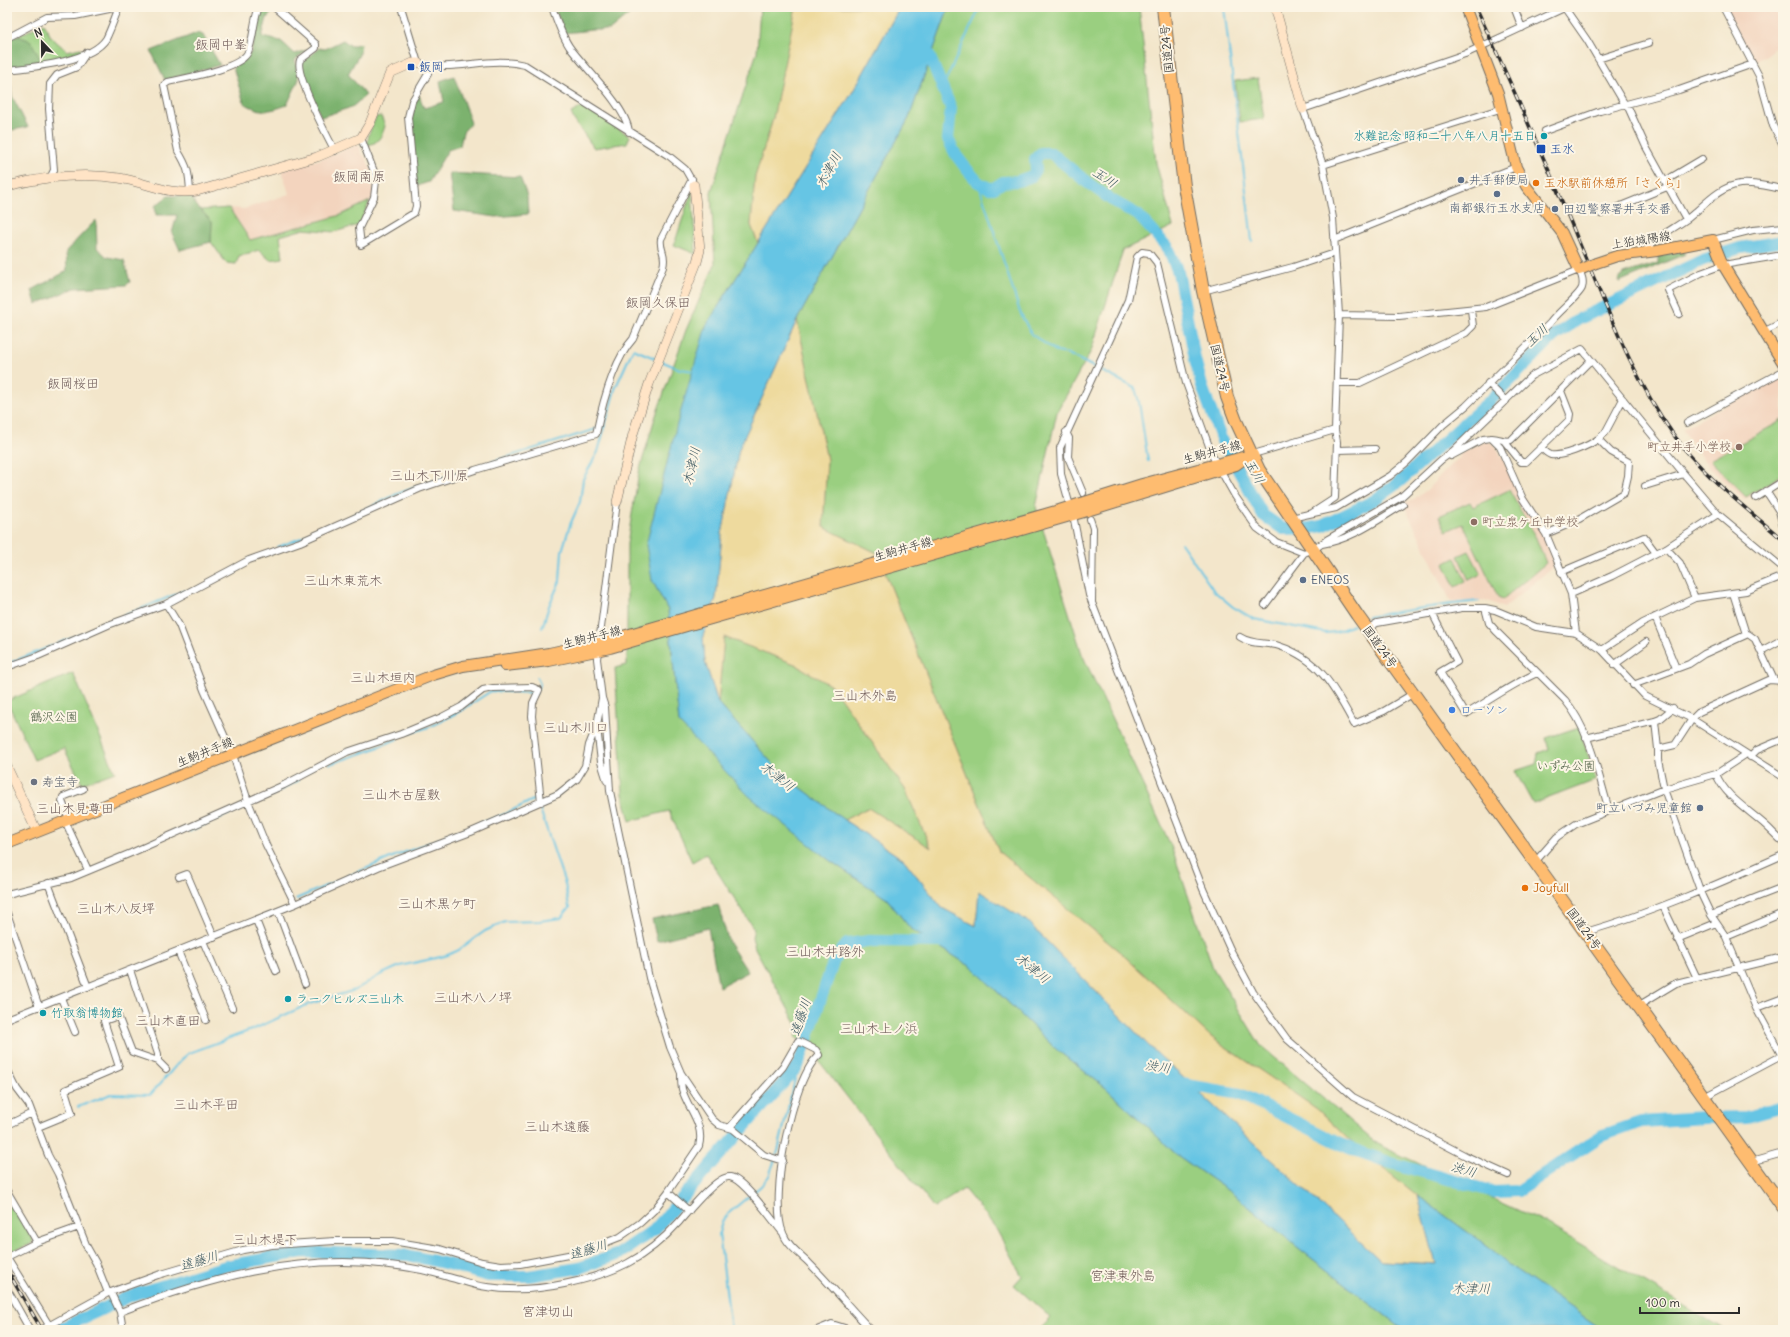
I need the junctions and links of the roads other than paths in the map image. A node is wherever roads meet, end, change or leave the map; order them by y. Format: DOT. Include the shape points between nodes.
graph roads {
  1 [pos="119,7"];
  2 [pos="259,7"];
  3 [pos="274,7"];
  4 [pos="401,7"];
  5 [pos="552,7"];
  6 [pos="1163,7"];
  7 [pos="1275,7"];
  8 [pos="1465,7"];
  9 [pos="1514,7"];
  10 [pos="1564,7"];
  11 [pos="1723,7"];
  12 [pos="1522,28"];
  13 [pos="11,36"];
  14 [pos="1649,43"];
  15 [pos="1480,47"];
  16 [pos="87,52"];
  17 [pos="1598,59"];
  18 [pos="418,63"];
  19 [pos="1753,64"];
  20 [pos="429,66"];
  21 [pos="7,70"];
  22 [pos="1624,103"];
  23 [pos="1503,108"];
  24 [pos="1304,109"];
  25 [pos="1546,131"];
  26 [pos="629,132"];
  27 [pos="361,138"];
  28 [pos="1783,145"];
  29 [pos="335,151"];
  30 [pos="1702,159"];
  31 [pos="1323,165"];
  32 [pos="1516,167"];
  33 [pos="51,176"];
  34 [pos="693,182"];
  35 [pos="1666,184"];
  36 [pos="7,186"];
  37 [pos="1783,189"];
  38 [pos="190,192"];
  39 [pos="1601,214"];
  40 [pos="1686,219"];
  41 [pos="1783,227"];
  42 [pos="1334,240"];
  43 [pos="1714,242"];
  44 [pos="1335,253"];
  45 [pos="1643,253"];
  46 [pos="1783,256"];
  47 [pos="1723,264"];
  48 [pos="1580,269"];
  49 [pos="1203,290"];
  50 [pos="1471,310"];
  51 [pos="1679,314"];
  52 [pos="1339,315"];
  53 [pos="1783,322"];
  54 [pos="1765,331"];
  55 [pos="1591,360"];
  56 [pos="1783,362"];
  57 [pos="1783,371"];
  58 [pos="1337,383"];
  59 [pos="1488,383"];
  60 [pos="1561,391"];
  61 [pos="1622,398"];
  62 [pos="1506,401"];
  63 [pos="1687,423"];
  64 [pos="1336,430"];
  65 [pos="1066,432"];
  66 [pos="1491,438"];
  67 [pos="1598,439"];
  68 [pos="1505,442"];
  69 [pos="1541,448"];
  70 [pos="1375,449"];
  71 [pos="1337,450"];
  72 [pos="1250,455"];
  73 [pos="1446,456"];
  74 [pos="1221,466"];
  75 [pos="1684,474"];
  76 [pos="1783,481"];
  77 [pos="1645,486"];
  78 [pos="1766,491"];
  79 [pos="1083,493"];
  80 [pos="1756,498"];
  81 [pos="617,502"];
  82 [pos="1404,505"];
  83 [pos="1072,510"];
  84 [pos="1308,514"];
  85 [pos="1718,514"];
  86 [pos="1090,519"];
  87 [pos="1291,520"];
  88 [pos="1783,526"];
  89 [pos="1546,534"];
  90 [pos="1322,544"];
  91 [pos="1666,548"];
  92 [pos="1307,551"];
  93 [pos="1656,553"];
  94 [pos="1783,568"];
  95 [pos="1561,572"];
  96 [pos="1783,576"];
  97 [pos="1733,593"];
  98 [pos="1571,594"];
  99 [pos="1695,598"];
  100 [pos="1092,603"];
  101 [pos="166,604"];
  102 [pos="1265,605"];
  103 [pos="1485,608"];
  104 [pos="1432,613"];
  105 [pos="1655,617"];
  106 [pos="1367,629"];
  107 [pos="1576,633"];
  108 [pos="1746,634"];
  109 [pos="1240,637"];
  110 [pos="1783,639"];
  111 [pos="1646,642"];
  112 [pos="1776,642"];
  113 [pos="1783,645"];
  114 [pos="598,646"];
  115 [pos="1602,650"];
  116 [pos="1761,651"];
  117 [pos="1614,665"];
  118 [pos="7,668"];
  119 [pos="1676,668"];
  120 [pos="1537,673"];
  121 [pos="1774,680"];
  122 [pos="1783,681"];
  123 [pos="1633,685"];
  124 [pos="1414,693"];
  125 [pos="602,698"];
  126 [pos="1673,708"];
  127 [pos="1692,719"];
  128 [pos="1655,721"];
  129 [pos="594,732"];
  130 [pos="1586,738"];
  131 [pos="1783,739"];
  132 [pos="1658,749"];
  133 [pos="233,755"];
  134 [pos="1748,756"];
  135 [pos="7,767"];
  136 [pos="1716,774"];
  137 [pos="1783,777"];
  138 [pos="83,789"];
  139 [pos="1664,789"];
  140 [pos="610,791"];
  141 [pos="248,801"];
  142 [pos="541,802"];
  143 [pos="1609,810"];
  144 [pos="67,820"];
  145 [pos="37,832"];
  146 [pos="1783,842"];
  147 [pos="7,844"];
  148 [pos="1783,855"];
  149 [pos="1535,862"];
  150 [pos="88,870"];
  151 [pos="179,877"];
  152 [pos="48,883"];
  153 [pos="1783,887"];
  154 [pos="1701,892"];
  155 [pos="7,894"];
  156 [pos="296,904"];
  157 [pos="1663,906"];
  158 [pos="278,911"];
  159 [pos="7,913"];
  160 [pos="1783,913"];
  161 [pos="1711,915"];
  162 [pos="256,920"];
  163 [pos="1716,923"];
  164 [pos="1586,932"];
  165 [pos="1726,936"];
  166 [pos="214,937"];
  167 [pos="1677,939"];
  168 [pos="203,941"];
  169 [pos="178,951"];
  170 [pos="1783,957"];
  171 [pos="1740,968"];
  172 [pos="130,970"];
  173 [pos="276,971"];
  174 [pos="1697,978"];
  175 [pos="306,984"];
  176 [pos="88,987"];
  177 [pos="61,998"];
  178 [pos="1783,998"];
  179 [pos="1638,1006"];
  180 [pos="39,1007"];
  181 [pos="232,1008"];
  182 [pos="1756,1008"];
  183 [pos="7,1019"];
  184 [pos="206,1020"];
  185 [pos="75,1032"];
  186 [pos="1782,1055"];
  187 [pos="158,1061"];
  188 [pos="7,1069"];
  189 [pos="166,1069"];
  190 [pos="681,1073"];
  191 [pos="1704,1097"];
  192 [pos="32,1113"];
  193 [pos="7,1125"];
  194 [pos="38,1127"];
  195 [pos="730,1128"];
  196 [pos="1783,1153"];
  197 [pos="782,1161"];
  198 [pos="1752,1162"];
  199 [pos="1508,1175"];
  200 [pos="7,1191"];
  201 [pos="670,1194"];
  202 [pos="1783,1207"];
  203 [pos="687,1209"];
  204 [pos="79,1227"];
  205 [pos="783,1233"];
  206 [pos="37,1242"];
  207 [pos="7,1289"];
  208 [pos="111,1294"];
  209 [pos="119,1311"];
  210 [pos="49,1325"];
  211 [pos="30,1330"];
  212 [pos="41,1330"];
  213 [pos="123,1330"];
  214 [pos="817,1330"];
  215 [pos="851,1330"];
  216 [pos="871,1330"];
  1 -- 13 [label="street" via="75,16 47,17"];
  1 -- 16 [label="street" via="105,39 97,48"];
  2 -- 38 [label="street" via="248,50 243,59 229,66 164,85 178,151 189,174"];
  3 -- 29 [label="street" via="316,44 316,48 300,60 299,65 304,86"];
  4 -- 18 [label="street"];
  5 -- 26 [label="street" via="570,48 616,105 627,122"];
  6 -- 49 [label="highway, 国道24号" via="1184,186"];
  7 -- 24 [label="street"];
  8 -- 15 [label="main road"];
  9 -- 12 [label="street"];
  10 -- 12 [label="street"];
  10 -- 17 [label="street"];
  11 -- 19 [label="street"];
  12 -- 15 [label="street"];
  14 -- 17 [label="street"];
  15 -- 23 [label="main road"];
  15 -- 24 [label="street" via="1422,70 1381,81"];
  16 -- 21 [label="street" via="68,61"];
  16 -- 33 [label="street" via="77,67 57,75 50,84 49,116 54,170"];
  17 -- 22 [label="street"];
  18 -- 20 [label="street"];
  18 -- 27 [label="street" via="390,73 370,123"];
  19 -- 22 [label="street" via="1679,90"];
  19 -- 28 [label="street" via="1759,76 1773,126"];
  20 -- 26 [label="street" via="458,67 508,61 525,65"];
  20 -- 27 [label="street" via="428,74 412,101 408,117 416,206 414,213 361,245 359,228 374,197 376,174"];
  22 -- 25 [label="street"];
  22 -- 35 [label="street" via="1628,106"];
  23 -- 31 [label="street"];
  23 -- 32 [label="main road"];
  24 -- 31 [label="street"];
  26 -- 34 [label="street" via="681,166"];
  27 -- 29 [label="street"];
  29 -- 38 [label="street"];
  30 -- 35 [label="street"];
  31 -- 42 [label="street" via="1333,218"];
  32 -- 42 [label="street"];
  32 -- 48 [label="main road" via="1526,186 1562,233"];
  33 -- 36 [label="street"];
  33 -- 38 [label="street" via="118,177 174,192"];
  34 -- 81 [label="street" via="700,250 649,384 633,434"];
  34 -- 101 [label="street" via="661,239 665,258 663,267 633,339 626,347 606,393 596,434 419,489 300,542 249,560"];
  35 -- 39 [label="street"];
  35 -- 40 [label="street"];
  37 -- 40 [label="street" via="1748,184 1736,185 1713,196"];
  40 -- 45 [label="street" via="1662,234"];
  41 -- 43 [label="street" via="1753,230"];
  42 -- 44 [label="street"];
  43 -- 45 [label="main road, 上狛城陽線"];
  43 -- 47 [label="main road"];
  44 -- 49 [label="street" via="1294,267"];
  44 -- 52 [label="street"];
  45 -- 48 [label="main road, 上狛城陽線, bridge" via="1617,256"];
  46 -- 47 [label="street"];
  47 -- 51 [label="street" via="1701,272 1668,290"];
  47 -- 54 [label="main road"];
  48 -- 50 [label="street" via="1503,302"];
  48 -- 59 [label="street" via="1582,290"];
  49 -- 72 [label="highway, 国道24号" via="1227,396"];
  50 -- 52 [label="street" via="1399,316"];
  50 -- 58 [label="street" via="1473,326 1466,333 1360,383"];
  52 -- 58 [label="street"];
  53 -- 54 [label="street"];
  54 -- 56 [label="main road"];
  55 -- 60 [label="street"];
  55 -- 61 [label="street"];
  55 -- 62 [label="street" via="1582,349 1531,376"];
  57 -- 63 [label="street"];
  58 -- 64 [label="street"];
  59 -- 62 [label="street"];
  59 -- 84 [label="street" via="1390,476 1344,505 1319,514"];
  60 -- 68 [label="street" via="1511,440"];
  60 -- 69 [label="street" via="1570,418"];
  61 -- 67 [label="street" via="1605,433"];
  61 -- 75 [label="street"];
  62 -- 73 [label="street"];
  64 -- 71 [label="street"];
  64 -- 72 [label="street"];
  65 -- 74 [label="street" via="1128,300 1136,257 1142,252 1147,252 1157,263 1186,383 1201,427"];
  65 -- 79 [label="street" via="1069,438 1068,457"];
  65 -- 83 [label="street" via="1059,456 1061,474"];
  66 -- 68 [label="street" via="1495,437"];
  66 -- 73 [label="street" via="1483,439 1451,456"];
  66 -- 89 [label="street" via="1500,447 1523,499"];
  67 -- 69 [label="street" via="1581,449 1553,456"];
  67 -- 89 [label="street" via="1611,452 1629,462 1624,493 1574,522"];
  68 -- 69 [label="street" via="1516,458 1523,462"];
  70 -- 71 [label="street"];
  71 -- 84 [label="street" via="1335,498"];
  72 -- 74 [label="main road, 生駒井手線" via="1236,465"];
  72 -- 87 [label="highway, 国道24号"];
  73 -- 90 [label="street" via="1401,497"];
  74 -- 83 [label="main road, 生駒井手線"];
  74 -- 92 [label="street" via="1234,496 1257,528 1276,542"];
  75 -- 77 [label="street"];
  75 -- 85 [label="street"];
  76 -- 78 [label="street"];
  78 -- 80 [label="street"];
  78 -- 88 [label="street" via="1779,511"];
  81 -- 114 [label="street"];
  82 -- 90 [label="street" via="1348,536"];
  83 -- 100 [label="street"];
  83 -- 114 [label="main road, 生駒井手線"];
  84 -- 87 [label="street"];
  85 -- 91 [label="street"];
  85 -- 94 [label="street"];
  86 -- 100 [label="street" via="1093,528"];
  87 -- 92 [label="highway, 国道24号" via="1304,538"];
  89 -- 95 [label="street"];
  90 -- 92 [label="street"];
  91 -- 93 [label="street"];
  91 -- 99 [label="street" via="1680,563"];
  92 -- 102 [label="street"];
  92 -- 106 [label="highway, 国道24号"];
  93 -- 95 [label="street" via="1644,537"];
  93 -- 98 [label="street"];
  95 -- 98 [label="street"];
  96 -- 97 [label="street" via="1746,591"];
  97 -- 99 [label="street"];
  97 -- 108 [label="street"];
  98 -- 107 [label="street"];
  99 -- 105 [label="street"];
  100 -- 199 [label="street" via="1202,889 1253,992 1287,1039 1354,1097 1466,1156"];
  101 -- 118 [label="street" via="108,625"];
  101 -- 133 [label="street" via="179,625"];
  103 -- 104 [label="street" via="1462,608"];
  103 -- 107 [label="street" via="1536,627"];
  103 -- 120 [label="street" via="1489,623"];
  104 -- 106 [label="street" via="1377,623"];
  104 -- 120 [label="street" via="1457,662 1440,672 1466,714 1512,684"];
  105 -- 115 [label="street"];
  105 -- 119 [label="street"];
  106 -- 124 [label="highway, 国道24号"];
  107 -- 115 [label="street"];
  108 -- 116 [label="street" via="1753,636"];
  108 -- 119 [label="street" via="1689,664"];
  109 -- 124 [label="street" via="1248,642 1275,645 1299,654 1322,673 1337,691 1354,724 1384,712"];
  110 -- 112 [label="street"];
  111 -- 117 [label="street"];
  112 -- 113 [label="street"];
  112 -- 116 [label="street"];
  114 -- 125 [label="street"];
  114 -- 133 [label="main road, 生駒井手線" via="463,666 413,683"];
  115 -- 117 [label="street"];
  116 -- 121 [label="street"];
  117 -- 123 [label="street"];
  119 -- 123 [label="street"];
  120 -- 130 [label="street" via="1570,706"];
  121 -- 122 [label="street"];
  121 -- 127 [label="street" via="1720,702 1699,712"];
  123 -- 126 [label="street" via="1645,696"];
  124 -- 149 [label="highway, 国道24号"];
  125 -- 129 [label="street"];
  125 -- 140 [label="street" via="605,707"];
  126 -- 127 [label="street"];
  126 -- 128 [label="street"];
  127 -- 132 [label="street" via="1675,745"];
  127 -- 134 [label="street"];
  128 -- 130 [label="street"];
  128 -- 132 [label="street"];
  129 -- 140 [label="street" via="598,736 601,762"];
  129 -- 142 [label="street" via="585,766 577,779 568,788"];
  130 -- 143 [label="street"];
  131 -- 134 [label="street"];
  132 -- 139 [label="street"];
  133 -- 141 [label="street"];
  133 -- 144 [label="main road, 生駒井手線"];
  134 -- 136 [label="street"];
  134 -- 137 [label="street"];
  135 -- 145 [label="street"];
  136 -- 139 [label="street"];
  136 -- 146 [label="street" via="1718,781 1734,799"];
  138 -- 144 [label="street" via="63,797"];
  139 -- 143 [label="street"];
  139 -- 154 [label="street"];
  140 -- 190 [label="street" via="649,978 670,1047"];
  141 -- 142 [label="street" via="347,752 442,717 484,690 532,687 539,690 532,716"];
  141 -- 150 [label="street"];
  141 -- 156 [label="street" via="266,845"];
  142 -- 156 [label="street" via="378,867"];
  143 -- 149 [label="street" via="1576,824 1557,837"];
  144 -- 145 [label="main road, 生駒井手線"];
  144 -- 150 [label="street"];
  145 -- 147 [label="main road, 生駒井手線"];
  148 -- 154 [label="street"];
  149 -- 164 [label="highway, 国道24号"];
  150 -- 152 [label="street" via="71,878"];
  151 -- 166 [label="street" via="187,874"];
  152 -- 155 [label="street"];
  152 -- 176 [label="street"];
  153 -- 161 [label="street"];
  154 -- 157 [label="street"];
  154 -- 161 [label="street"];
  156 -- 158 [label="street"];
  157 -- 164 [label="street"];
  157 -- 167 [label="street"];
  158 -- 162 [label="street"];
  158 -- 175 [label="street"];
  159 -- 180 [label="street"];
  160 -- 165 [label="street"];
  161 -- 163 [label="street"];
  162 -- 166 [label="street"];
  162 -- 173 [label="street"];
  163 -- 165 [label="street"];
  163 -- 167 [label="street"];
  164 -- 179 [label="highway, 国道24号"];
  165 -- 171 [label="street"];
  166 -- 168 [label="street"];
  167 -- 174 [label="street"];
  168 -- 169 [label="street"];
  168 -- 181 [label="street"];
  169 -- 172 [label="street"];
  169 -- 184 [label="street"];
  170 -- 171 [label="street"];
  171 -- 174 [label="street"];
  171 -- 182 [label="street"];
  172 -- 176 [label="street"];
  172 -- 187 [label="street" via="158,1054"];
  174 -- 179 [label="street" via="1676,983"];
  176 -- 177 [label="street"];
  177 -- 180 [label="street"];
  177 -- 185 [label="street"];
  178 -- 182 [label="street"];
  179 -- 191 [label="highway, 国道24号"];
  180 -- 183 [label="street"];
  182 -- 186 [label="street"];
  186 -- 191 [label="street"];
  187 -- 189 [label="street"];
  187 -- 194 [label="street" via="132,1052 118,1016 104,1021 119,1066 65,1090 72,1112"];
  188 -- 192 [label="street"];
  190 -- 195 [label="street" via="712,1119 719,1125"];
  190 -- 201 [label="street" via="682,1088 698,1125 700,1140 699,1146"];
  191 -- 198 [label="highway, 国道24号"];
  192 -- 193 [label="street"];
  192 -- 194 [label="street"];
  194 -- 204 [label="street"];
  195 -- 197 [label="street" via="764,1155"];
  195 -- 197 [label="street" via="782,1066 798,1042 816,1050 819,1055 805,1075 796,1100"];
  196 -- 198 [label="street"];
  197 -- 205 [label="street" via="778,1182"];
  198 -- 202 [label="highway, 国道24号"];
  200 -- 206 [label="street"];
  201 -- 203 [label="street"];
  201 -- 208 [label="street" via="620,1237 597,1246 538,1261 501,1265 440,1249 392,1241 303,1242 243,1250 158,1275"];
  203 -- 205 [label="street" via="720,1179 733,1177 748,1189"];
  203 -- 209 [label="street" via="658,1244 629,1264 564,1284 526,1289 487,1288 436,1273 390,1265 346,1262 294,1264 251,1271 209,1282"];
  204 -- 206 [label="street"];
  204 -- 208 [label="street"];
  205 -- 216 [label="street"];
  206 -- 210 [label="street" via="7,1256"];
  207 -- 211 [label="street"];
  208 -- 209 [label="street"];
  208 -- 210 [label="street"];
  209 -- 213 [label="street"];
  210 -- 212 [label="street"];
  214 -- 215 [label="street" via="832,1324"];
}
